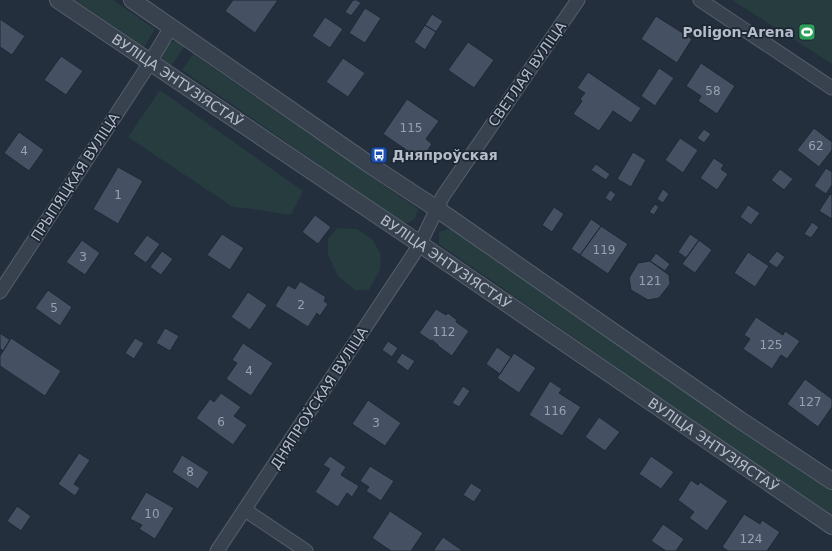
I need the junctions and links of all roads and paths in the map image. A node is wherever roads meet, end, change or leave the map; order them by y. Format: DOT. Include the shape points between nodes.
graph roads {
  1 [pos="58,0"];
  2 [pos="132,0"];
  3 [pos="578,0"];
  4 [pos="700,0"];
  5 [pos="171,26"];
  6 [pos="150,62"];
  7 [pos="832,88"];
  8 [pos="437,210"];
  9 [pos="420,244"];
  10 [pos="0,292"];
  11 [pos="832,481"];
  12 [pos="245,510"];
  13 [pos="832,526"];
  14 [pos="217,551"];
  15 [pos="306,551"];
  1 -- 6 [label="street, ВУЛІЦА ЭНТУЗІЯСТАЎ"];
  2 -- 5 [label="street"];
  3 -- 8 [label="street, СВЕТЛАЯ ВУЛІЦА" via="443,196"];
  4 -- 7 [label="street"];
  5 -- 6 [label="street, ПРЫПЯЦКАЯ ВУЛІЦА"];
  5 -- 8 [label="street"];
  6 -- 9 [label="street, ВУЛІЦА ЭНТУЗІЯСТАЎ"];
  6 -- 10 [label="street, ПРЫПЯЦКАЯ ВУЛІЦА"];
  8 -- 9 [label="street, СВЕТЛАЯ ВУЛІЦА"];
  8 -- 11 [label="street"];
  9 -- 12 [label="street, ДНЯПРОЎСКАЯ ВУЛІЦА"];
  9 -- 13 [label="street, ВУЛІЦА ЭНТУЗІЯСТАЎ"];
  12 -- 14 [label="street, ДНЯПРОЎСКАЯ ВУЛІЦА"];
  12 -- 15 [label="street"];
}
